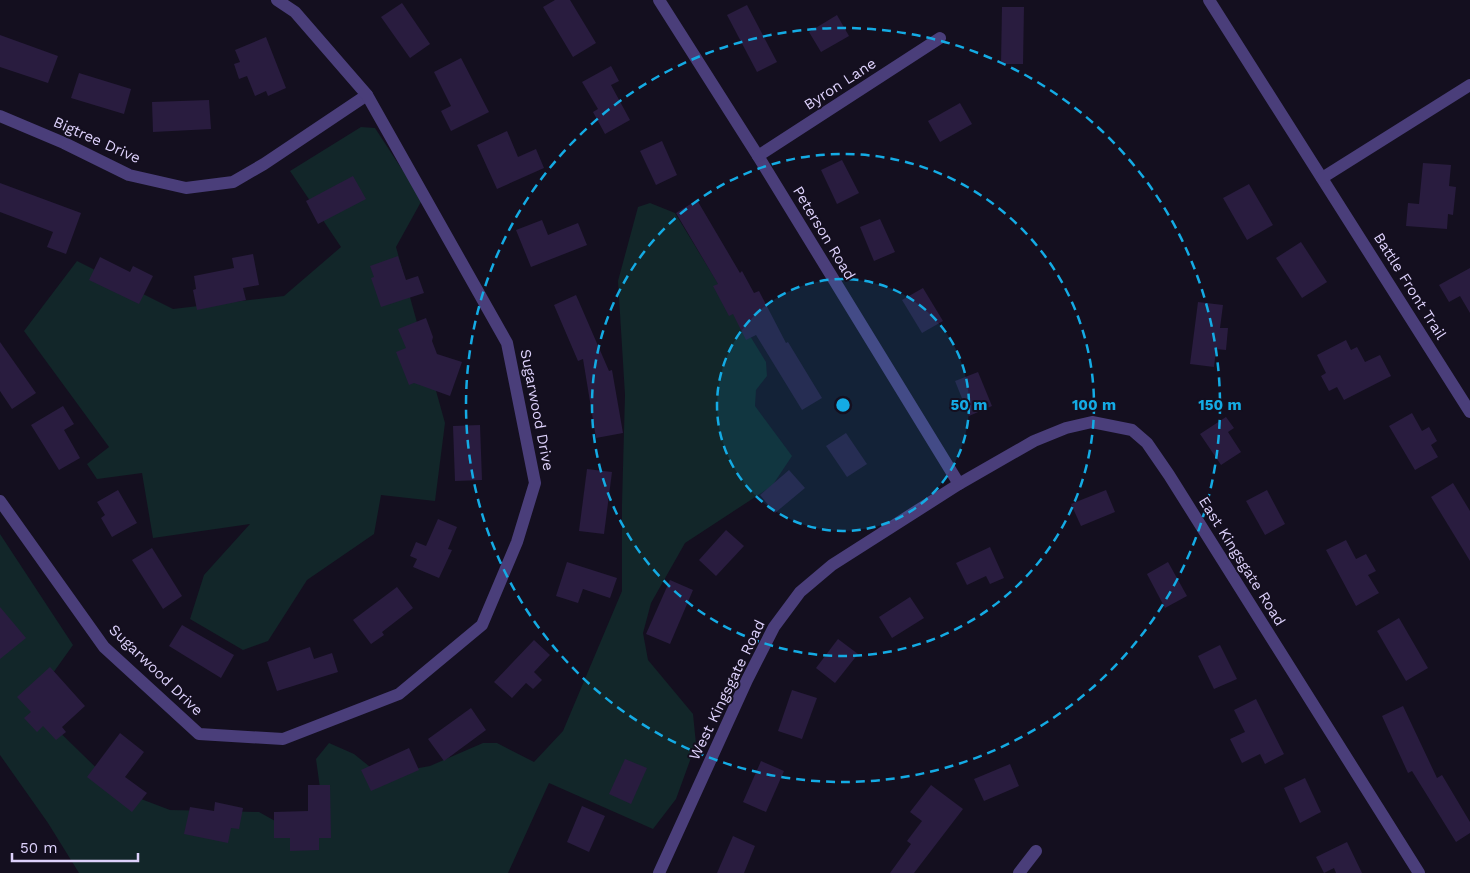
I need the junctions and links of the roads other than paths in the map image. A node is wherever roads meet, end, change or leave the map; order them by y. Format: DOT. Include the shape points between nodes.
graph roads {
  1 [pos="277,0"];
  2 [pos="659,0"];
  3 [pos="1209,0"];
  4 [pos="940,38"];
  5 [pos="1470,85"];
  6 [pos="367,95"];
  7 [pos="0,116"];
  8 [pos="758,156"];
  9 [pos="1322,178"];
  10 [pos="1470,412"];
  11 [pos="959,484"];
  12 [pos="0,501"];
  13 [pos="1036,851"];
  14 [pos="659,873"];
  15 [pos="1019,873"];
  16 [pos="1419,873"];
  1 -- 6 [label="street, Sugarwood Drive" via="295,12"];
  2 -- 8 [label="street, Peterson Road"];
  3 -- 9 [label="street, Battle Front Trail"];
  4 -- 8 [label="street, Byron Lane"];
  5 -- 9 [label="street"];
  6 -- 7 [label="street, Bigtree Drive" via="233,182 186,188 130,175"];
  6 -- 12 [label="street, Sugarwood Drive" via="507,343 535,483 517,542 482,625 399,694 283,739 198,734 104,647"];
  8 -- 11 [label="street, Peterson Road"];
  9 -- 10 [label="street, Battle Front Trail"];
  11 -- 14 [label="street, West Kingsgate Road" via="832,565 800,592 774,627 747,680"];
  11 -- 16 [label="street, East Kingsgate Road" via="1034,441 1066,428 1092,422 1132,430 1147,443 1174,483"];
  13 -- 15 [label="street"];
}
